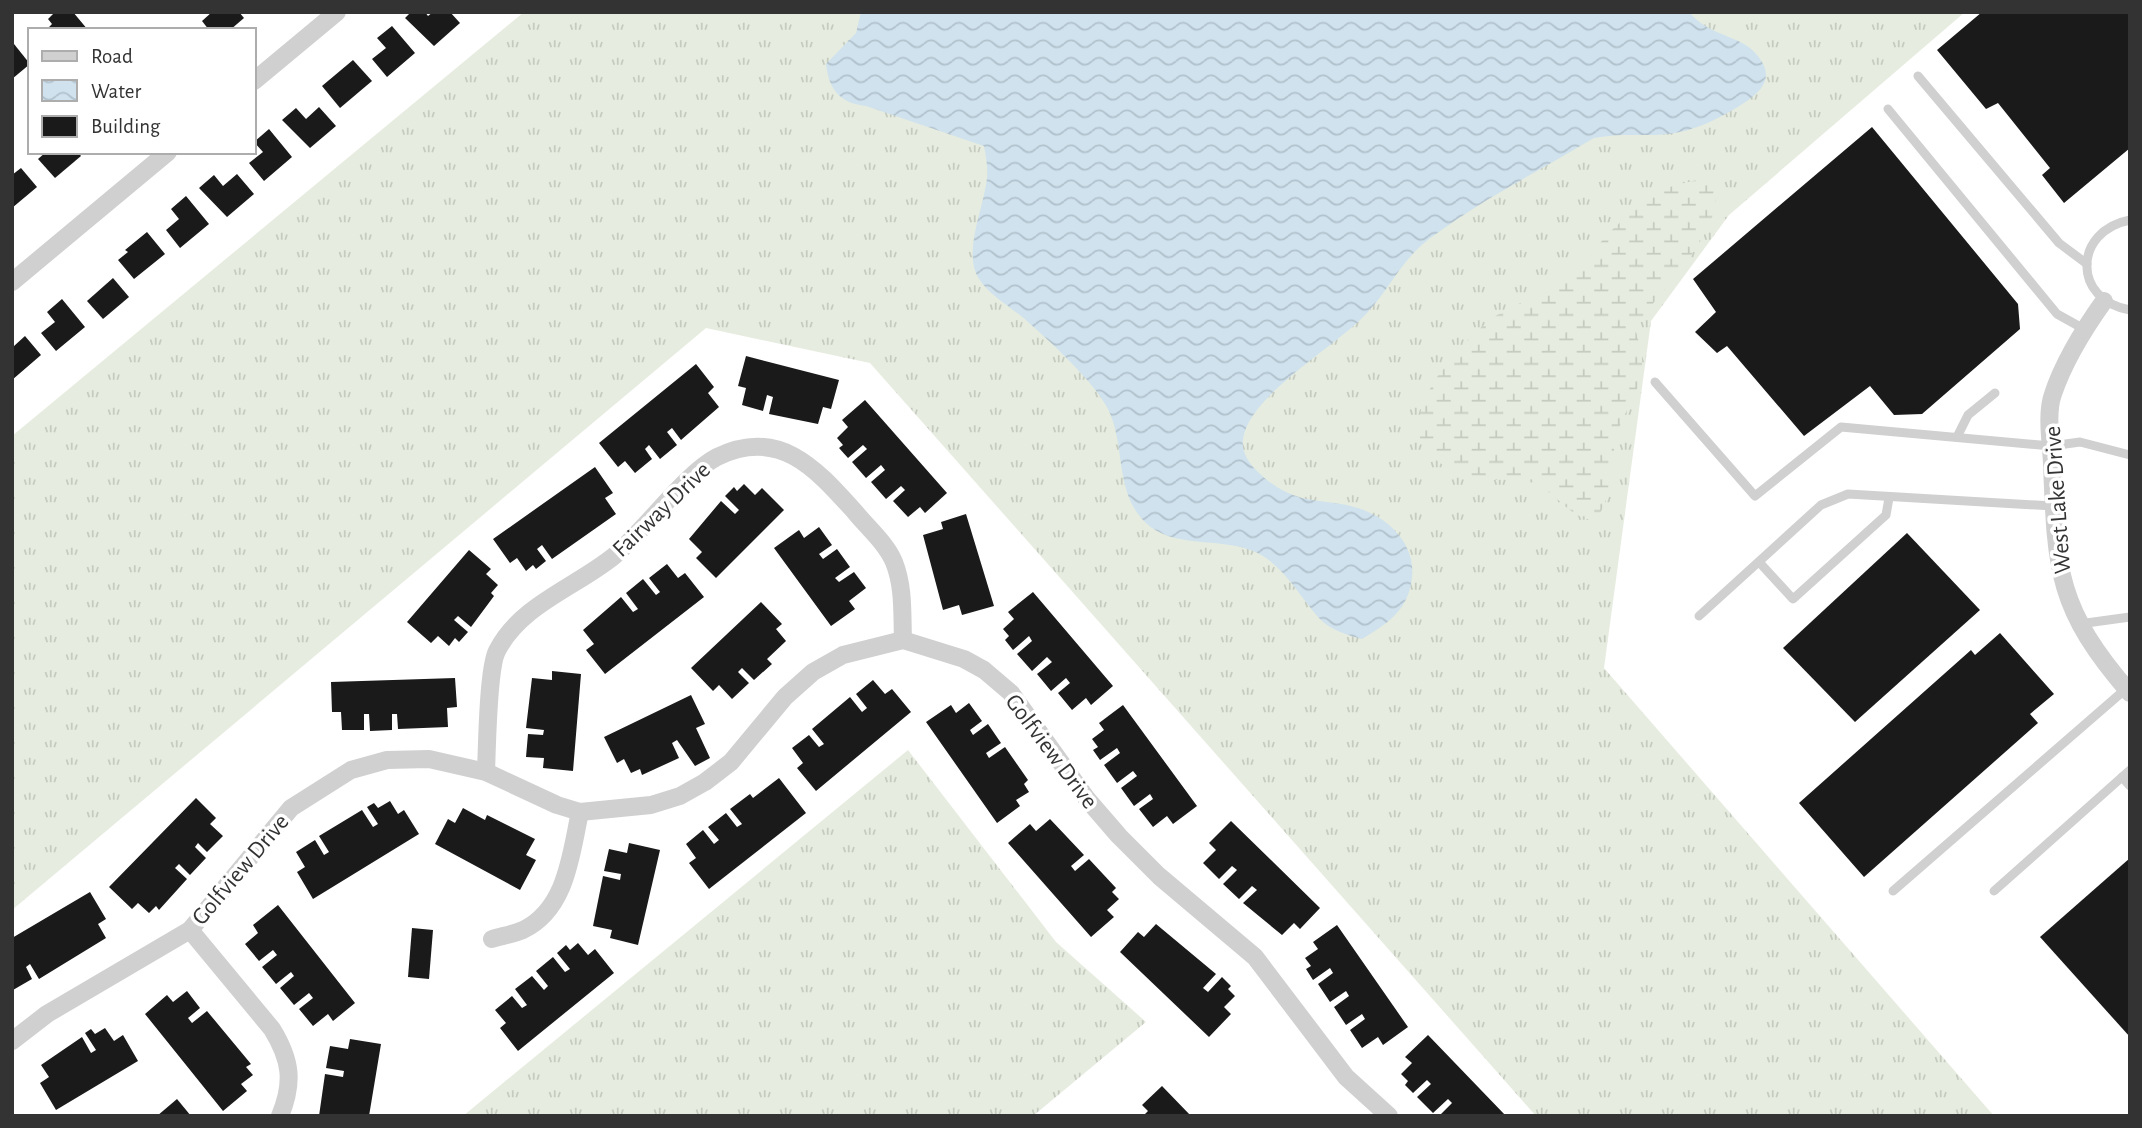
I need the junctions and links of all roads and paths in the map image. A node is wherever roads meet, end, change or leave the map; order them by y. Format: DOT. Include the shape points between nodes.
graph roads {
  1 [pos="337,12"];
  2 [pos="1918,76"];
  3 [pos="256,80"];
  4 [pos="1888,109"];
  5 [pos="166,154"];
  6 [pos="2130,220"];
  7 [pos="2087,264"];
  8 [pos="12,282"];
  9 [pos="2104,301"];
  10 [pos="2130,310"];
  11 [pos="2084,329"];
  12 [pos="1655,382"];
  13 [pos="1995,393"];
  14 [pos="1957,437"];
  15 [pos="2051,446"];
  16 [pos="2130,455"];
  17 [pos="1889,498"];
  18 [pos="2053,506"];
  19 [pos="1759,562"];
  20 [pos="1699,616"];
  21 [pos="2130,617"];
  22 [pos="2077,624"];
  23 [pos="903,640"];
  24 [pos="2128,689"];
  25 [pos="2130,770"];
  26 [pos="485,772"];
  27 [pos="2122,777"];
  28 [pos="2130,786"];
  29 [pos="580,812"];
  30 [pos="1894,891"];
  31 [pos="1994,891"];
  32 [pos="190,930"];
  33 [pos="492,939"];
  34 [pos="12,1041"];
  35 [pos="280,1116"];
  36 [pos="1389,1116"];
  1 -- 3 [label="street"];
  2 -- 7 [label="lane" via="2059,243"];
  4 -- 11 [label="lane" via="2057,314"];
  5 -- 8 [label="street"];
  6 -- 7 [label="lane" via="2105,229 2095,239"];
  7 -- 9 [label="lane" via="2094,290"];
  9 -- 10 [label="lane"];
  9 -- 11 [label="street, West Lake Drive"];
  11 -- 15 [label="street, West Lake Drive" via="2052,397"];
  12 -- 14 [label="lane" via="1755,496 1841,427"];
  13 -- 14 [label="lane" via="1968,415"];
  14 -- 15 [label="lane"];
  15 -- 16 [label="lane" via="2080,442"];
  15 -- 18 [label="street, West Lake Drive"];
  17 -- 18 [label="lane"];
  17 -- 19 [label="lane" via="1847,494 1821,505"];
  17 -- 19 [label="lane" via="1886,515 1793,599"];
  18 -- 22 [label="street, West Lake Drive" via="2057,560"];
  19 -- 20 [label="lane"];
  21 -- 22 [label="lane"];
  22 -- 24 [label="street, West Lake Drive"];
  23 -- 26 [label="street, Fairway Drive" via="901,586 893,560 818,471 788,453 760,446 728,452 700,468 614,556 529,613 506,634 495,655"];
  23 -- 29 [label="street, Golfview Drive" via="843,655 813,672 785,697 743,750 680,796 651,805"];
  23 -- 36 [label="street, Golfview Drive" via="964,659 1011,693 1119,836 1255,957 1346,1077"];
  24 -- 30 [label="lane"];
  25 -- 27 [label="lane"];
  26 -- 29 [label="street, Golfview Drive"];
  26 -- 32 [label="street, Golfview Drive" via="429,759 387,760 351,770 291,808"];
  27 -- 28 [label="lane"];
  27 -- 31 [label="lane"];
  29 -- 33 [label="street" via="555,900 524,930"];
  32 -- 34 [label="street, Golfview Drive" via="47,1014"];
  32 -- 35 [label="street" via="283,1047 289,1093"];
}
